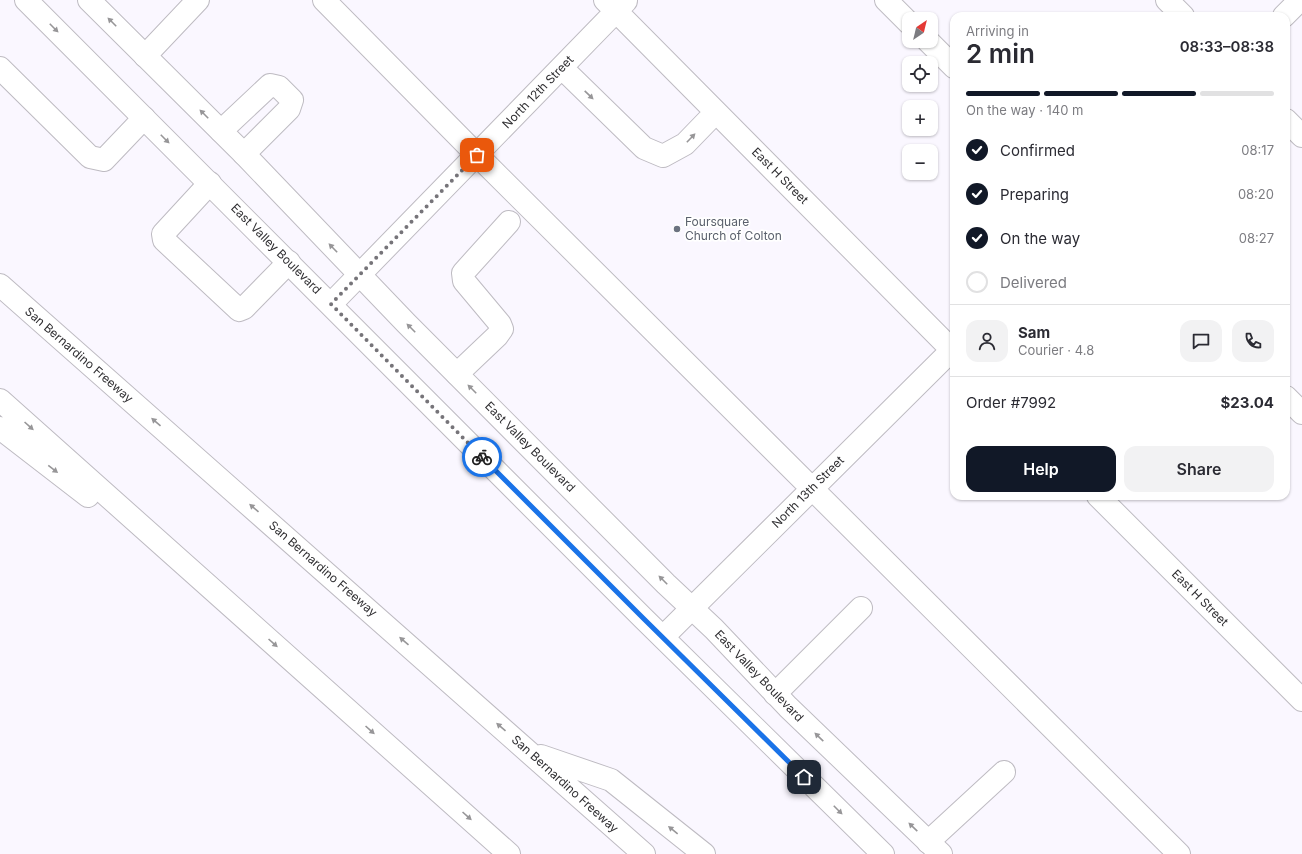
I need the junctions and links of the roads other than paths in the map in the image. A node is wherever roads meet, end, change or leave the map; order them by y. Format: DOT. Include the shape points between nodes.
graph roads {
  1 [pos="26,0"];
  2 [pos="89,0"];
  3 [pos="198,0"];
  4 [pos="324,0"];
  5 [pos="886,0"];
  6 [pos="1167,0"];
  7 [pos="1300,0"];
  8 [pos="616,4"];
  9 [pos="1179,12"];
  10 [pos="1288,12"];
  11 [pos="902,16"];
  12 [pos="935,48"];
  13 [pos="145,56"];
  14 [pos="950,63"];
  15 [pos="0,68"];
  16 [pos="562,68"];
  17 [pos="716,112"];
  18 [pos="144,118"];
  19 [pos="1290,124"];
  20 [pos="221,131"];
  21 [pos="1302,136"];
  22 [pos="244,154"];
  23 [pos="477,155"];
  24 [pos="210,183"];
  25 [pos="509,222"];
  26 [pos="289,262"];
  27 [pos="360,276"];
  28 [pos="0,285"];
  29 [pos="331,304"];
  30 [pos="950,347"];
  31 [pos="950,353"];
  32 [pos="457,374"];
  33 [pos="0,400"];
  34 [pos="1290,401"];
  35 [pos="1302,413"];
  36 [pos="0,428"];
  37 [pos="812,488"];
  38 [pos="1102,500"];
  39 [pos="691,608"];
  40 [pos="861,608"];
  41 [pos="244,617"];
  42 [pos="663,637"];
  43 [pos="775,694"];
  44 [pos="1302,700"];
  45 [pos="531,752"];
  46 [pos="1004,772"];
  47 [pos="935,848"];
  48 [pos="509,854"];
  49 [pos="644,854"];
  50 [pos="704,854"];
  51 [pos="883,854"];
  52 [pos="1179,854"];
  1 -- 18 [label="main road, East Valley Boulevard, one-way"];
  13 -- 2 [label="main road, East Valley Boulevard, one-way"];
  3 -- 13 [label="main road"];
  4 -- 23 [label="main road"];
  5 -- 11 [label="main road"];
  6 -- 9 [label="main road"];
  7 -- 10 [label="main road"];
  8 -- 16 [label="main road, North 12th Street"];
  8 -- 17 [label="main road, East H Street"];
  12 -- 14 [label="main road"];
  20 -- 13 [label="main road, East Valley Boulevard, one-way"];
  15 -- 18 [label="main road" via="90,157 104,160"];
  16 -- 17 [label="main road, one-way" via="644,148 663,156 686,144"];
  16 -- 23 [label="main road, North 12th Street"];
  17 -- 30 [label="main road, East H Street"];
  18 -- 24 [label="main road, East Valley Boulevard, one-way"];
  19 -- 21 [label="main road"];
  20 -- 22 [label="main road, East Valley Boulevard"];
  20 -- 22 [label="main road" via="270,85 279,87 292,100 289,109"];
  27 -- 22 [label="main road, East Valley Boulevard, one-way"];
  23 -- 27 [label="main road, North 12th Street"];
  23 -- 37 [label="main road"];
  24 -- 26 [label="main road, East Valley Boulevard"];
  24 -- 26 [label="main road" via="163,234 164,240 239,310 244,308"];
  25 -- 32 [label="main road" via="463,273 464,282 502,329"];
  26 -- 29 [label="main road, East Valley Boulevard"];
  27 -- 29 [label="main road, North 12th Street"];
  32 -- 27 [label="main road, East Valley Boulevard, one-way"];
  45 -- 28 [label="main road, San Bernardino Freeway, one-way"];
  29 -- 42 [label="main road, East Valley Boulevard"];
  31 -- 37 [label="main road, North 13th Street"];
  39 -- 32 [label="main road, East Valley Boulevard, one-way"];
  33 -- 41 [label="main road, one-way"];
  34 -- 35 [label="main road"];
  36 -- 41 [label="main road, one-way"];
  37 -- 39 [label="main road, North 13th Street"];
  37 -- 52 [label="main road"];
  38 -- 44 [label="main road, East H Street"];
  39 -- 42 [label="main road, North 13th Street"];
  39 -- 43 [label="main road, East Valley Boulevard"];
  40 -- 43 [label="main road"];
  41 -- 48 [label="main road, one-way"];
  42 -- 51 [label="main road, East Valley Boulevard, one-way"];
  47 -- 43 [label="main road, East Valley Boulevard, one-way"];
  45 -- 49 [label="main road, San Bernardino Freeway"];
  50 -- 45 [label="main road, one-way" via="612,780"];
  46 -- 47 [label="main road"];
}
